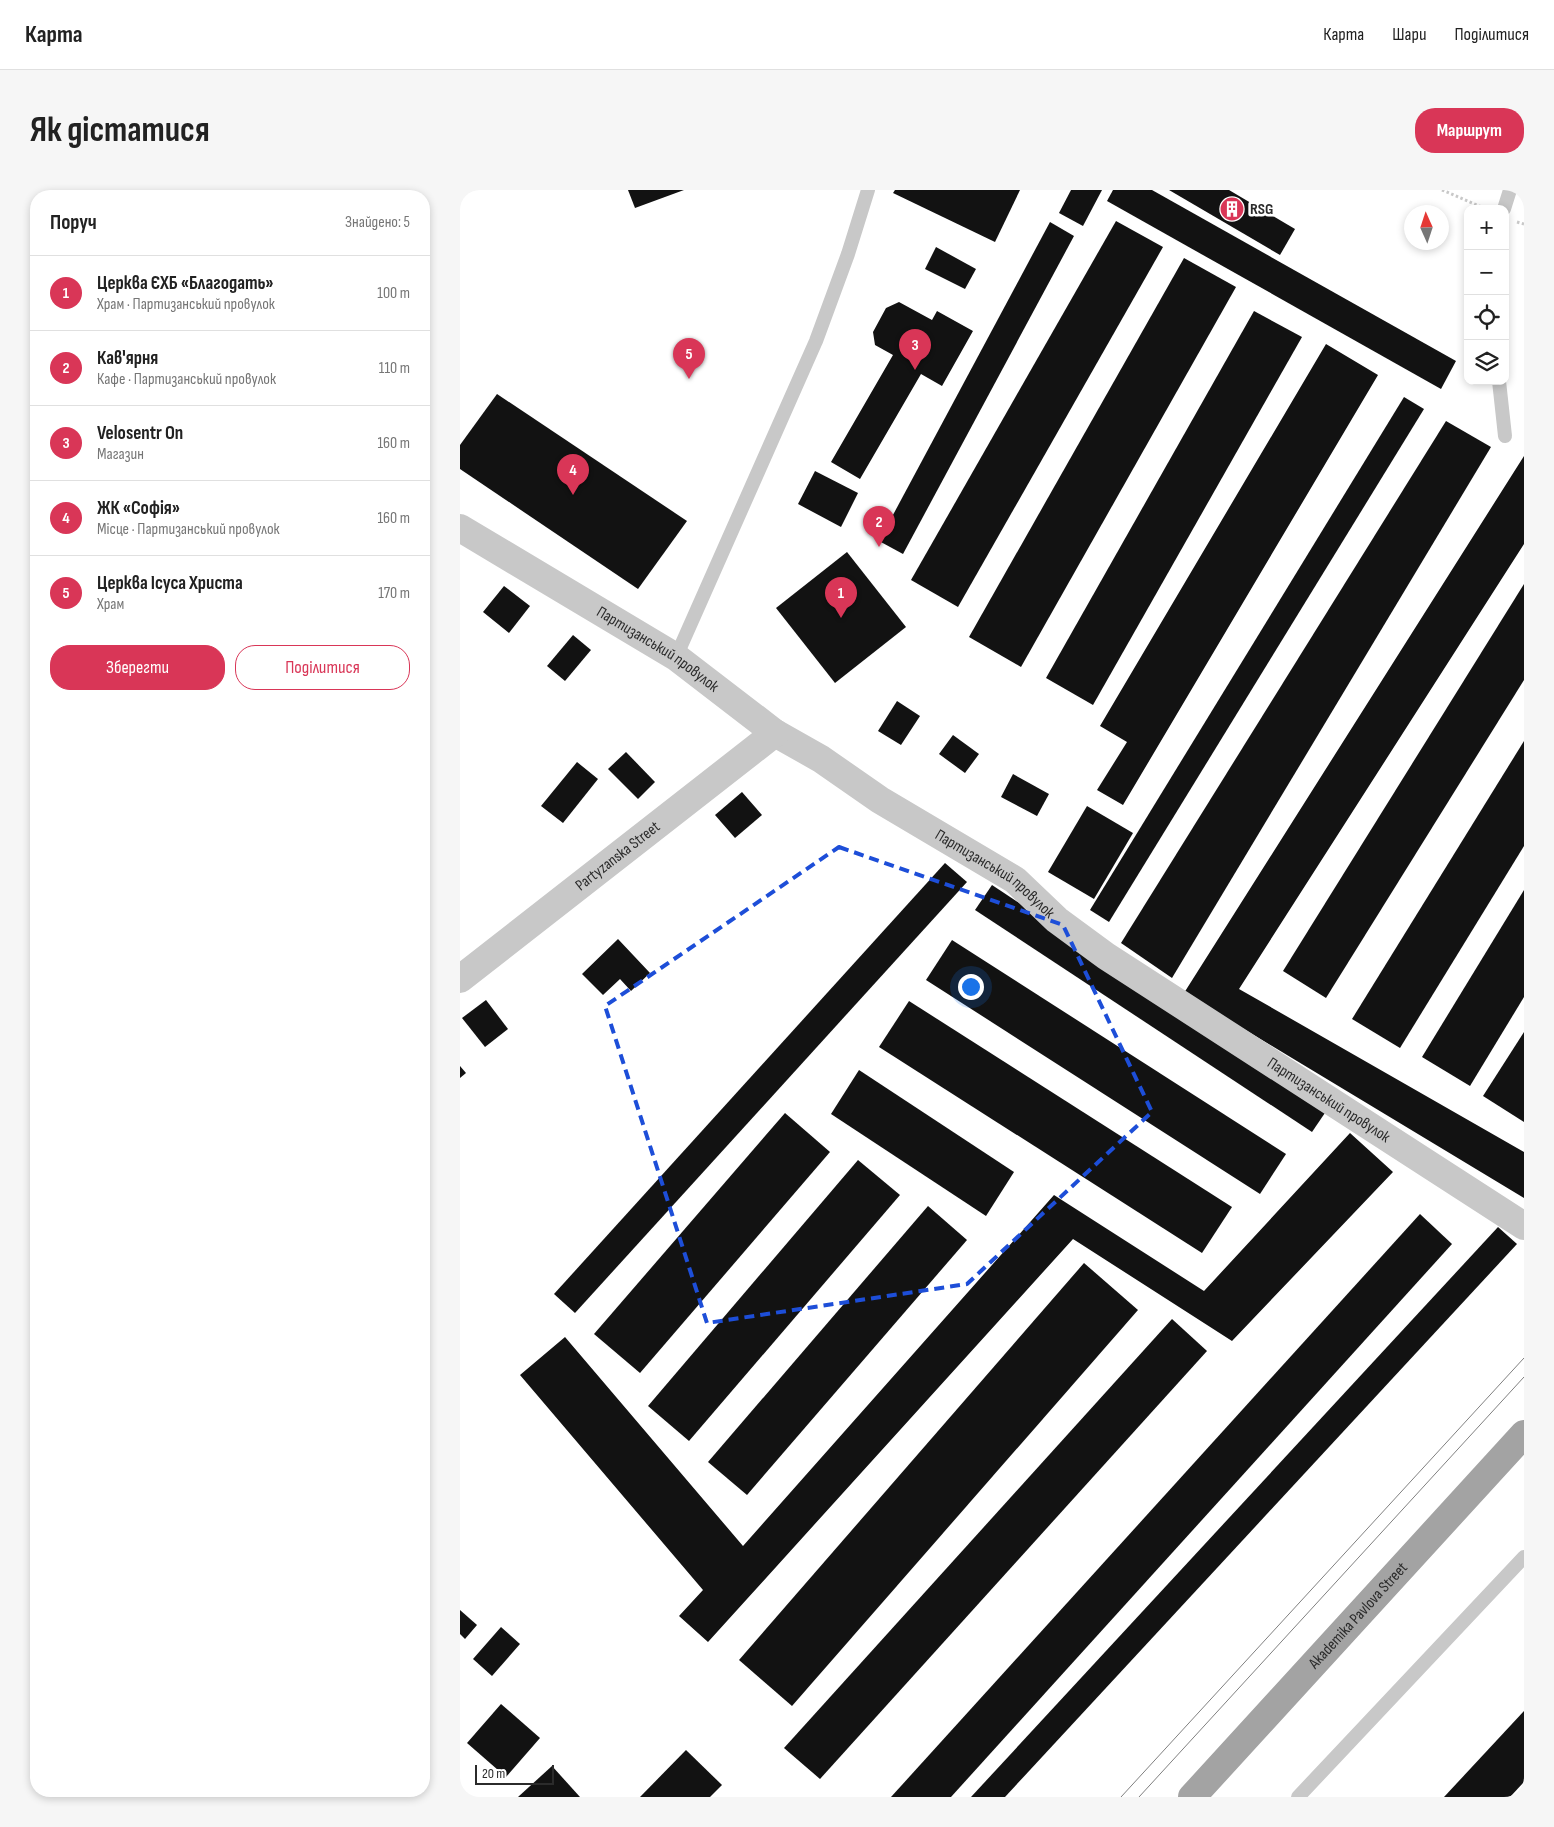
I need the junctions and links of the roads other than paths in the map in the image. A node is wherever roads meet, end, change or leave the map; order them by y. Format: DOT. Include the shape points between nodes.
graph roads {
  1 [pos="868,190"];
  2 [pos="1510,190"];
  3 [pos="1505,205"];
  4 [pos="1499,385"];
  5 [pos="1505,436"];
  6 [pos="460,528"];
  7 [pos="676,657"];
  8 [pos="775,732"];
  9 [pos="460,979"];
  10 [pos="1524,1226"];
  11 [pos="1524,1434"];
  12 [pos="1524,1557"];
  13 [pos="1192,1797"];
  14 [pos="1298,1797"];
  1 -- 7 [label="lane" via="816,341"];
  2 -- 3 [label="lane"];
  4 -- 5 [label="lane"];
  6 -- 7 [label="street, Партизанський провулок"];
  7 -- 8 [label="street, Партизанський провулок"];
  8 -- 9 [label="street, Partyzanska Street"];
  8 -- 10 [label="street, Партизанський провулок" via="880,800 1015,880 1057,920 1106,956"];
  11 -- 13 [label="main road, Akademika Pavlova Street"];
  12 -- 14 [label="lane"];
}
